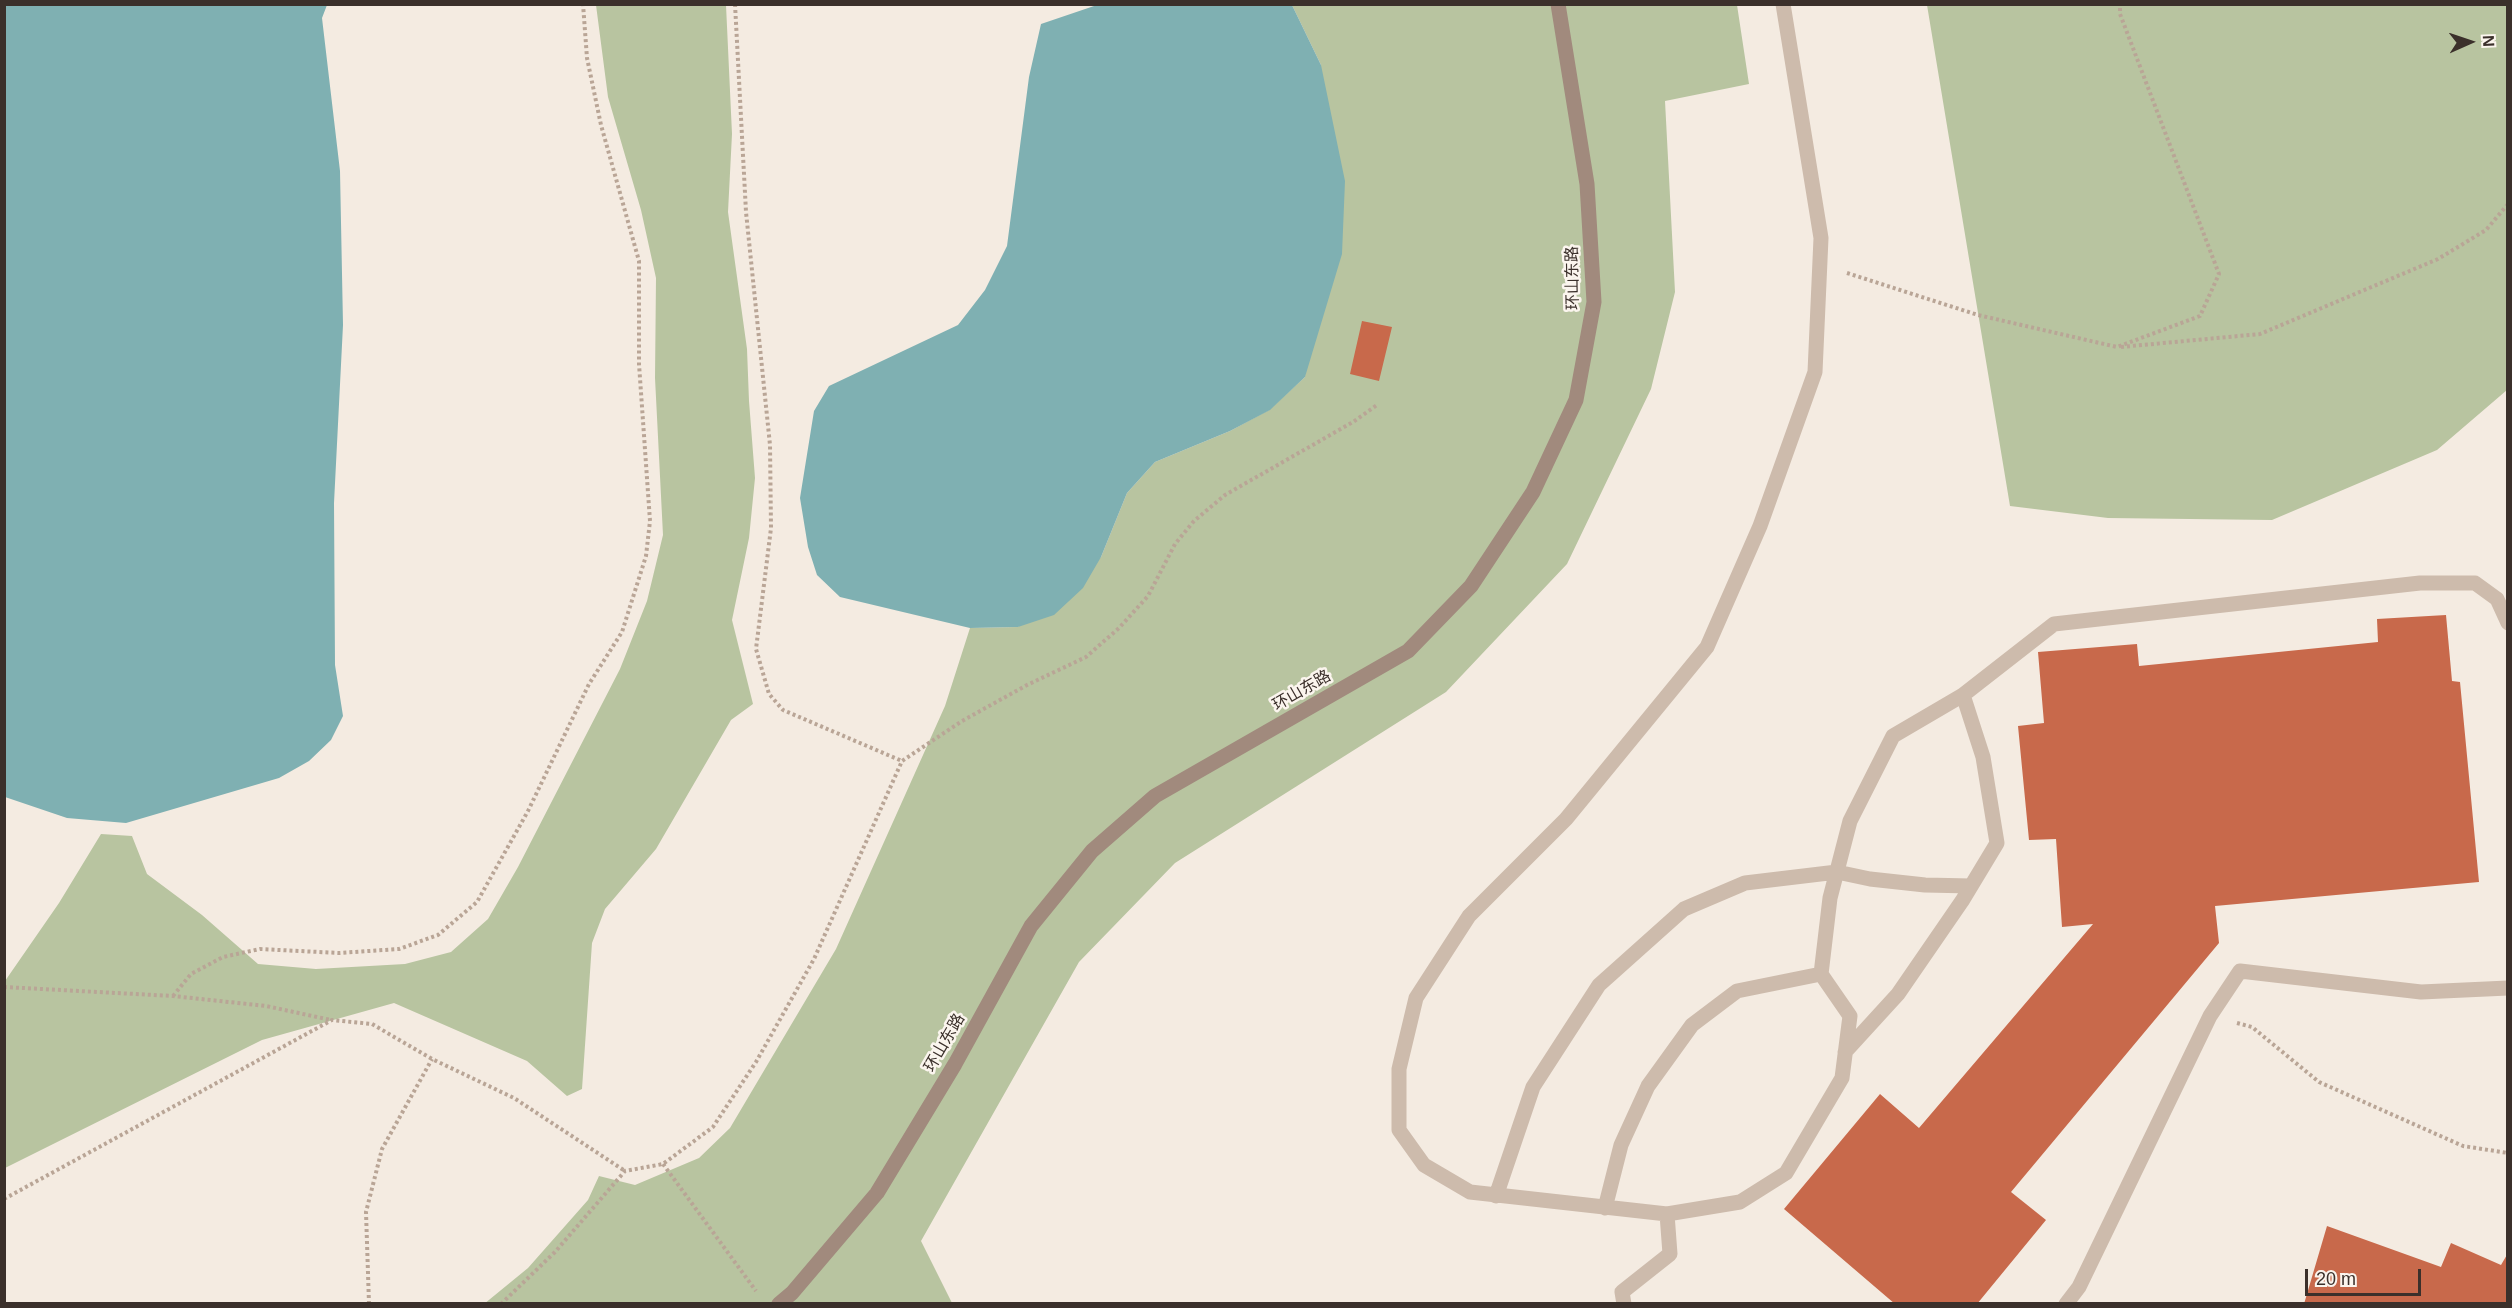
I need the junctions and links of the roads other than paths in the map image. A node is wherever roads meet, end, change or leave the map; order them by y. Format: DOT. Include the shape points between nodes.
graph roads {
  1 [pos="1558,4"];
  2 [pos="1783,4"];
  3 [pos="2508,623"];
  4 [pos="1963,695"];
  5 [pos="1837,872"];
  6 [pos="1971,886"];
  7 [pos="1821,974"];
  8 [pos="2508,988"];
  9 [pos="1845,1052"];
  10 [pos="1496,1196"];
  11 [pos="1605,1208"];
  12 [pos="1666,1214"];
  13 [pos="1623,1298"];
  14 [pos="779,1304"];
  15 [pos="1634,1304"];
  16 [pos="2066,1304"];
  1 -- 14 [label="street, 环山东路" via="1587,184 1594,302 1576,400 1533,492 1471,586 1408,651 1155,796 1092,851 1031,926 955,1064 877,1193"];
  2 -- 10 [label="lane" via="1821,238 1820,265 1815,372 1760,526 1707,647 1566,819 1469,916 1416,998 1399,1069 1399,1130 1424,1165 1470,1192"];
  3 -- 4 [label="lane" via="2497,599 2475,583 2420,583 2054,624"];
  4 -- 5 [label="lane" via="1893,736 1850,821"];
  4 -- 6 [label="lane" via="1983,756 1997,843"];
  5 -- 6 [label="lane" via="1903,883"];
  5 -- 7 [label="lane"];
  5 -- 10 [label="lane" via="1745,884 1684,909 1599,985 1533,1087"];
  6 -- 9 [label="lane" via="1898,994"];
  7 -- 9 [label="lane" via="1850,1016"];
  7 -- 11 [label="lane" via="1737,991 1692,1025 1648,1086 1621,1145"];
  8 -- 16 [label="lane" via="2421,992 2240,971 2210,1016 2079,1287"];
  9 -- 12 [label="lane" via="1842,1078 1786,1173 1740,1202"];
  10 -- 11 [label="lane"];
  11 -- 12 [label="lane"];
  12 -- 13 [label="lane" via="1670,1254"];
  13 -- 15 [label="lane"];
}
